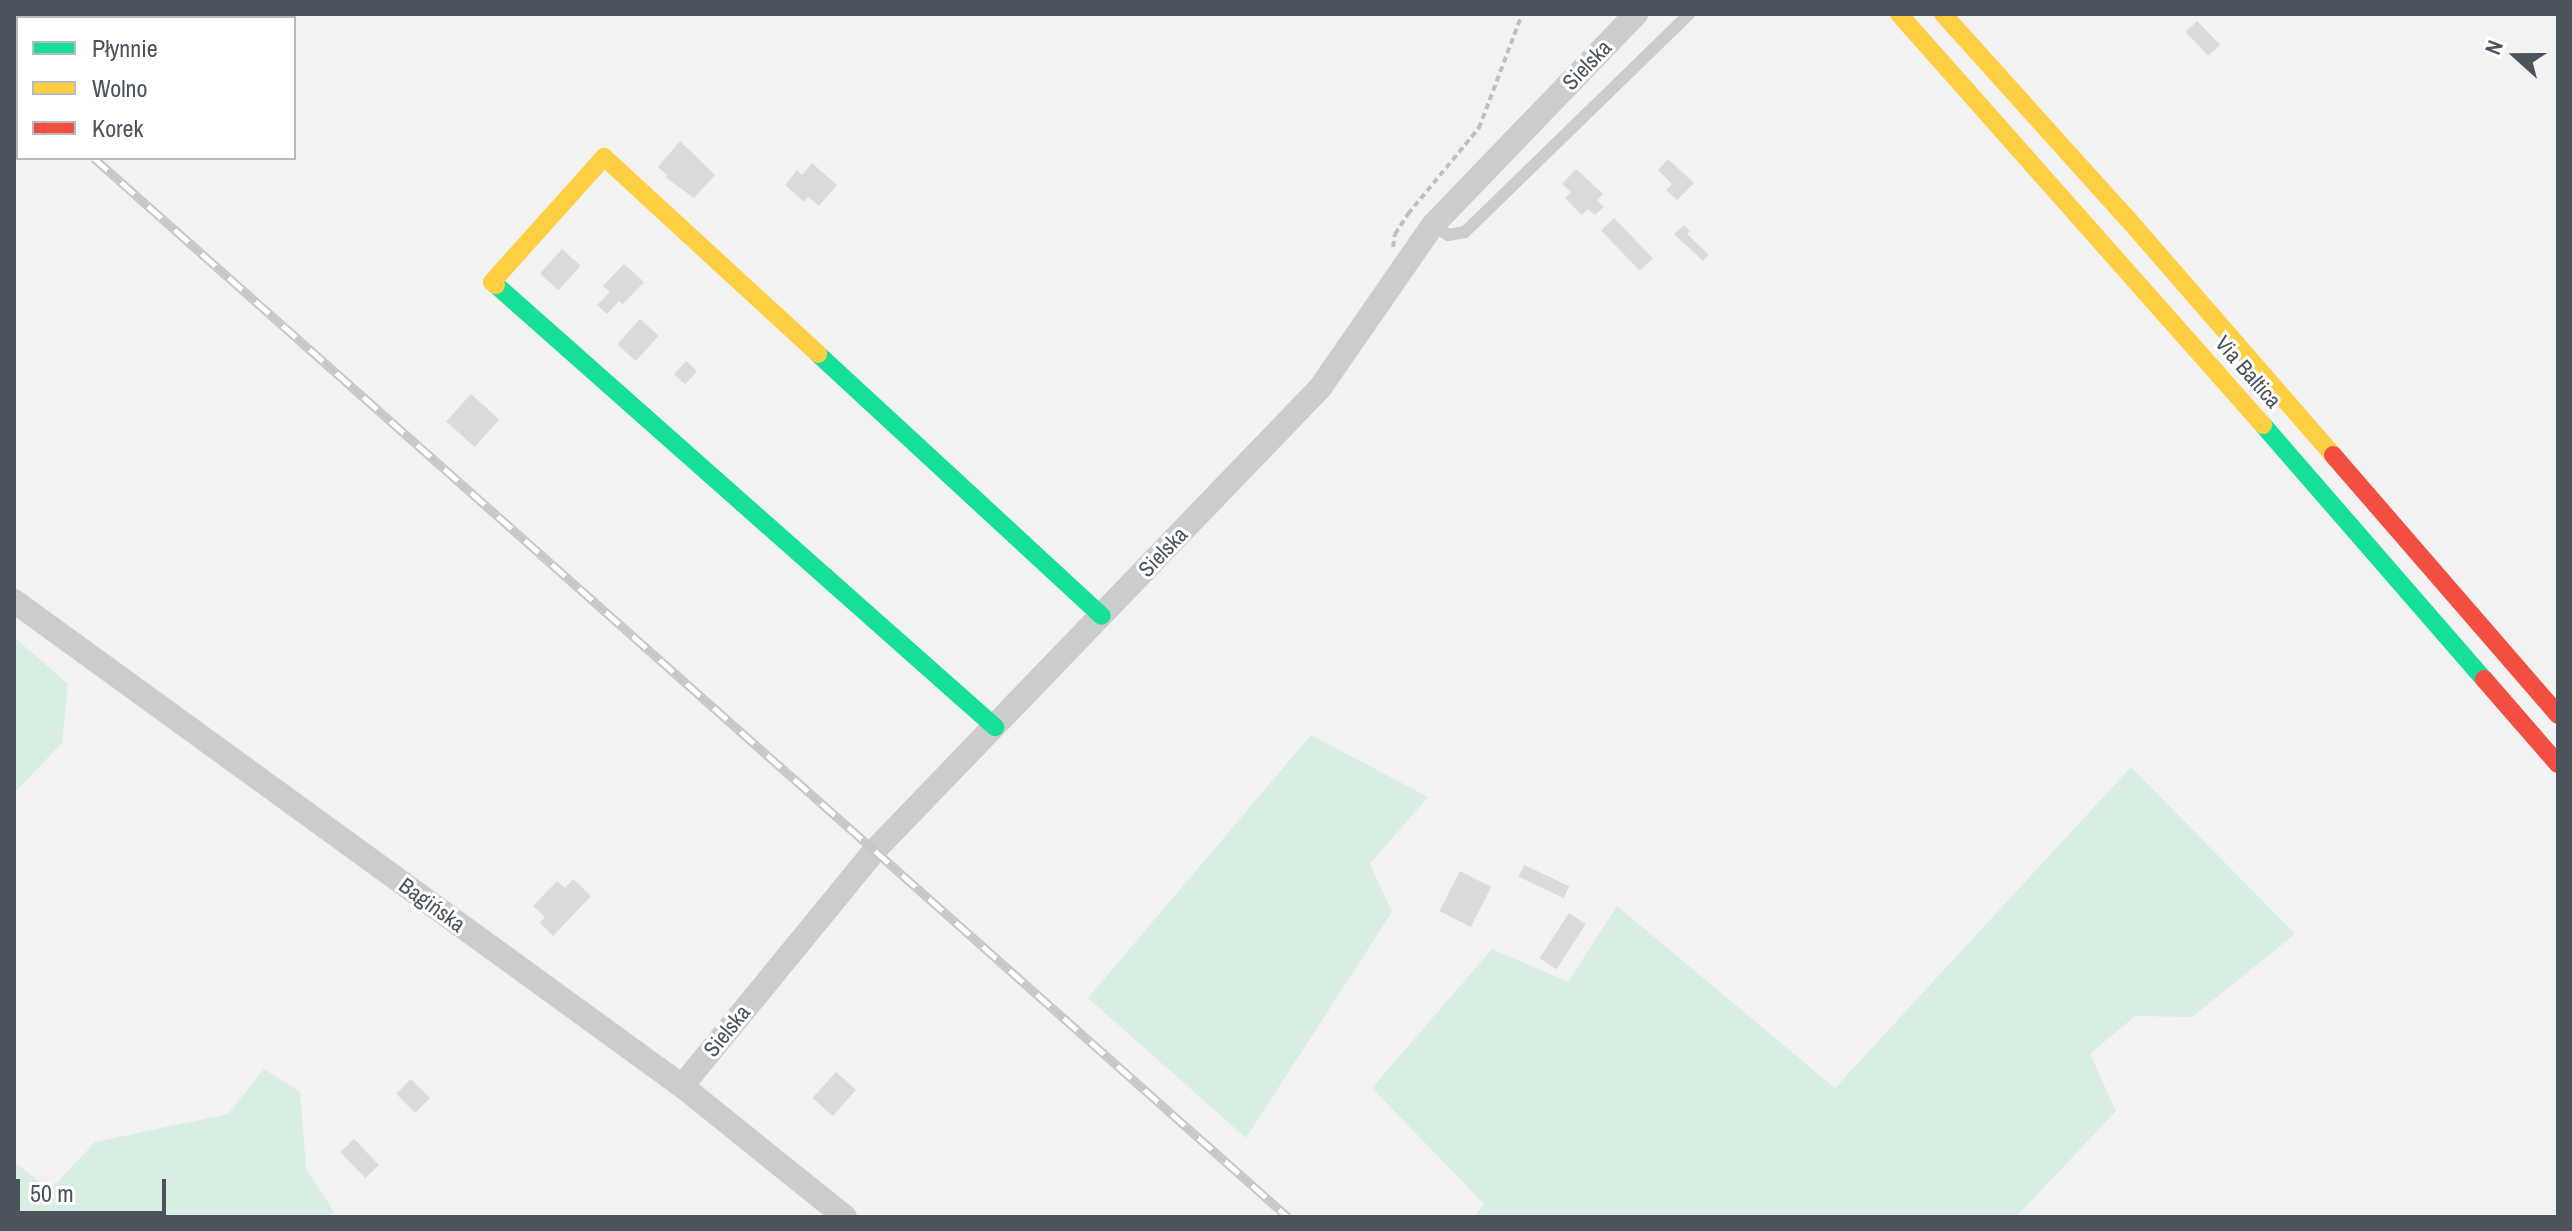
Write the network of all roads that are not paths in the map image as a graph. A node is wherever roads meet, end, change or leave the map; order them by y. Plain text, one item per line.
1 (1636, 14) edge
2 (1689, 14) edge
3 (1899, 14) edge
4 (1943, 14) edge
5 (1433, 225) junction
6 (14, 601) edge
7 (1102, 616) junction
8 (2558, 715) edge
9 (995, 727) junction
10 (2541, 745) junction
11 (2558, 764) edge
12 (2558, 785) edge
13 (682, 1086) junction
14 (845, 1217) edge

1 - 5 street, Sielska
2 - 5 lane
3 - 10 main road, Via Baltica
4 - 8 main road, Via Baltica
5 - 7 street, Sielska
6 - 13 street, Bagińska
7 - 9 street, Sielska
7 - 9 main road
9 - 13 street, Sielska
10 - 11 main road, Via Baltica
10 - 12 main road
13 - 14 street, Bagińska

